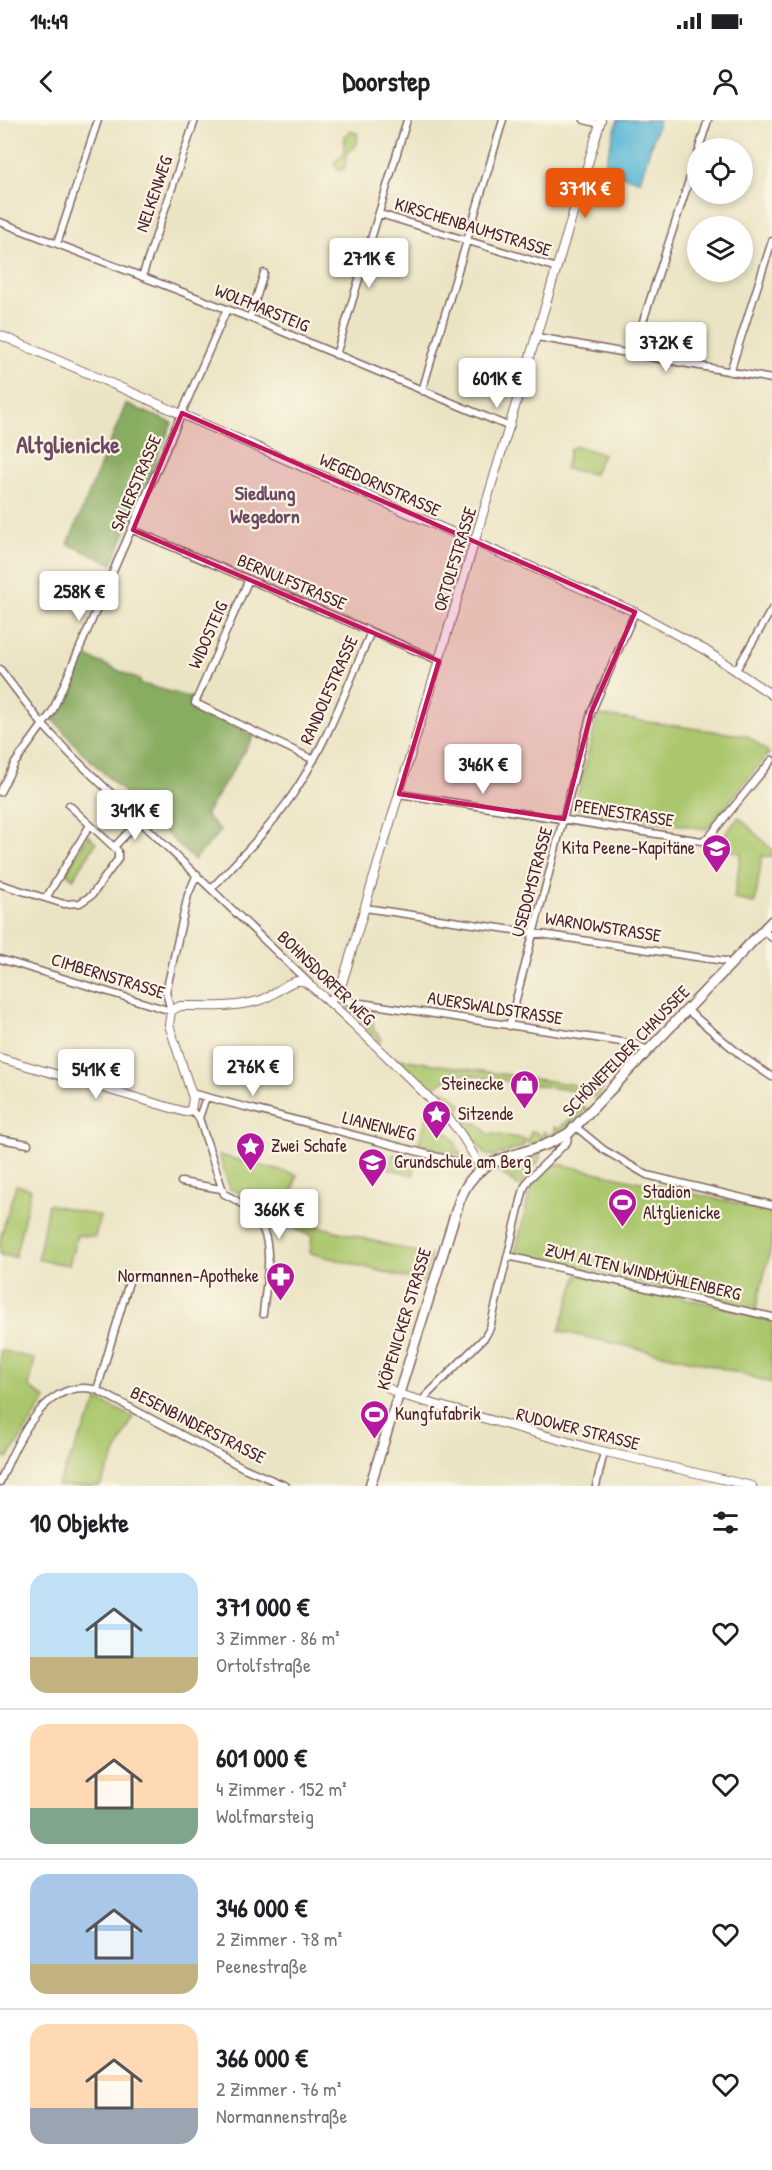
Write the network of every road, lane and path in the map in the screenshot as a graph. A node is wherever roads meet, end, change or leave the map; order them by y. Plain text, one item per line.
1 (98, 120) edge
2 (195, 120) edge
3 (407, 120) edge
4 (503, 120) edge
5 (584, 120) edge
6 (708, 120) edge
7 (600, 122) edge
8 (702, 138) edge
9 (687, 187) edge
10 (380, 214) junction
11 (0, 222) edge
12 (468, 241) junction
13 (772, 242) edge
14 (57, 244) junction
15 (557, 268) junction
16 (264, 273) dead end
17 (142, 277) junction
18 (226, 309) junction
19 (250, 318) junction
20 (0, 335) edge
21 (537, 337) junction
22 (336, 355) junction
23 (632, 355) junction
24 (730, 372) junction
25 (772, 379) edge
26 (422, 391) junction
27 (182, 413) junction
28 (510, 427) junction
29 (133, 530) junction
30 (475, 543) junction
31 (249, 579) junction
32 (772, 609) edge
33 (635, 612) junction
34 (371, 632) junction
35 (440, 660) junction
36 (0, 669) edge
37 (736, 669) junction
38 (772, 695) edge
39 (195, 703) joint
40 (42, 724) junction
41 (314, 760) junction
42 (772, 760) edge
43 (0, 792) edge
44 (399, 794) junction
45 (69, 805) dead end
46 (564, 819) junction
47 (140, 820) junction
48 (90, 825) junction
49 (114, 847) junction
50 (197, 874) junction
51 (0, 884) edge
52 (212, 888) junction
53 (46, 898) junction
54 (365, 908) junction
55 (772, 921) edge
56 (764, 930) junction
57 (534, 932) junction
58 (772, 938) edge
59 (0, 958) edge
60 (729, 965) junction
61 (310, 984) junction
62 (336, 996) junction
63 (329, 1002) junction
64 (687, 1010) junction
65 (171, 1011) junction
66 (509, 1026) junction
67 (649, 1051) junction
68 (0, 1058) edge
69 (772, 1077) edge
70 (191, 1093) junction
71 (207, 1098) junction
72 (191, 1110) junction
73 (199, 1118) junction
74 (573, 1130) junction
75 (0, 1139) edge
76 (28, 1144) dead end
77 (543, 1146) junction
78 (549, 1160) junction
79 (454, 1161) dead end
80 (480, 1168) junction
81 (181, 1182) dead end
82 (221, 1189) junction
83 (772, 1205) edge
84 (508, 1256) junction
85 (129, 1282) dead end
86 (263, 1314) dead end
87 (772, 1317) edge
88 (97, 1390) junction
89 (394, 1392) junction
90 (423, 1402) junction
91 (604, 1452) junction
92 (0, 1482) edge
93 (286, 1486) edge
94 (370, 1486) edge
95 (596, 1486) edge
96 (753, 1486) edge

1 - 14 street
2 - 17 street, NELKENWEG
3 - 10 street
4 - 12 street
5 - 7 street
6 - 8 street
7 - 15 street, ORTOLFSTRASSE
9 - 23 street
10 - 12 street, KIRSCHENBAUMSTRASSE
10 - 22 street
11 - 14 street, WOLFMARSTEIG
12 - 15 street, KIRSCHENBAUMSTRASSE
12 - 26 street
13 - 24 street
14 - 17 street, WOLFMARSTEIG
15 - 21 street, ORTOLFSTRASSE
16 - 19 street
17 - 18 street, WOLFMARSTEIG
18 - 19 street, WOLFMARSTEIG
18 - 27 street, SALIERSTRASSE
19 - 22 street, WOLFMARSTEIG
20 - 27 street, WEGEDORNSTRASSE
21 - 23 street
21 - 28 street, ORTOLFSTRASSE
22 - 26 street, WOLFMARSTEIG
23 - 24 street
24 - 25 street
26 - 28 street, WOLFMARSTEIG
27 - 29 street, SALIERSTRASSE
27 - 30 street, WEGEDORNSTRASSE
28 - 30 street, ORTOLFSTRASSE
29 - 31 street, BERNULFSTRASSE
29 - 40 street, SALIERSTRASSE
30 - 33 street, WEGEDORNSTRASSE
30 - 35 street, ORTOLFSTRASSE
31 - 34 street, BERNULFSTRASSE
31 - 39 street, WIDOSTEIG
32 - 37 street
33 - 37 street, WEGEDORNSTRASSE
33 - 46 street, USEDOMSTRASSE
34 - 35 street, BERNULFSTRASSE
34 - 41 street, RANDOLFSTRASSE
35 - 44 street, ORTOLFSTRASSE
36 - 40 street, BOHNSDORFER WEG
37 - 38 street, WEGEDORNSTRASSE
39 - 41 street, RANDOLFSTRASSE
40 - 43 street, SALIERSTRASSE
40 - 47 street, BOHNSDORFER WEG
41 - 52 street, RANDOLFSTRASSE
42 - 46 street, PEENESTRASSE
44 - 46 street, PEENESTRASSE
44 - 54 street, ORTOLFSTRASSE
45 - 48 street
46 - 57 street, USEDOMSTRASSE
47 - 49 street
47 - 50 street, BOHNSDORFER WEG
48 - 49 street
48 - 53 street
49 - 53 street
50 - 52 street, BOHNSDORFER WEG
50 - 65 street
51 - 53 street
52 - 61 street, BOHNSDORFER WEG
54 - 57 street, WARNOWSTRASSE
54 - 62 street, ORTOLFSTRASSE
55 - 56 main road, SCHÖNEFELDER CHAUSSEE
56 - 58 street
56 - 60 main road, SCHÖNEFELDER CHAUSSEE
57 - 60 street, WARNOWSTRASSE
57 - 66 street, USEDOMSTRASSE
59 - 65 street, CIMBERNSTRASSE
60 - 64 main road, SCHÖNEFELDER CHAUSSEE
61 - 63 street, BOHNSDORFER WEG
61 - 65 street, CIMBERNSTRASSE
62 - 63 street
62 - 66 street, AUERSWALDSTRASSE
63 - 80 street, BOHNSDORFER WEG
64 - 67 main road, SCHÖNEFELDER CHAUSSEE
64 - 69 street
65 - 70 street
66 - 67 street, AUERSWALDSTRASSE
67 - 74 main road, SCHÖNEFELDER CHAUSSEE
68 - 72 street
70 - 71 street, LIANENWEG
70 - 72 street
71 - 73 street
71 - 79 street, LIANENWEG
72 - 73 street
73 - 82 street
74 - 77 main road, SCHÖNEFELDER CHAUSSEE
74 - 78 street
74 - 83 street
75 - 76 street
77 - 78 street
77 - 80 main road, SCHÖNEFELDER CHAUSSEE
78 - 84 street
80 - 89 main road, KÖPENICKER STRASSE
81 - 82 street
82 - 86 street
84 - 87 street, ZUM ALTEN WINDMÜHLENBERG
84 - 90 street
85 - 88 street
88 - 92 street
88 - 93 street, BESENBINDERSTRASSE
89 - 90 street, RUDOWER STRASSE
89 - 94 main road, KÖPENICKER STRASSE
90 - 91 street, RUDOWER STRASSE
91 - 95 street
91 - 96 street, RUDOWER STRASSE

